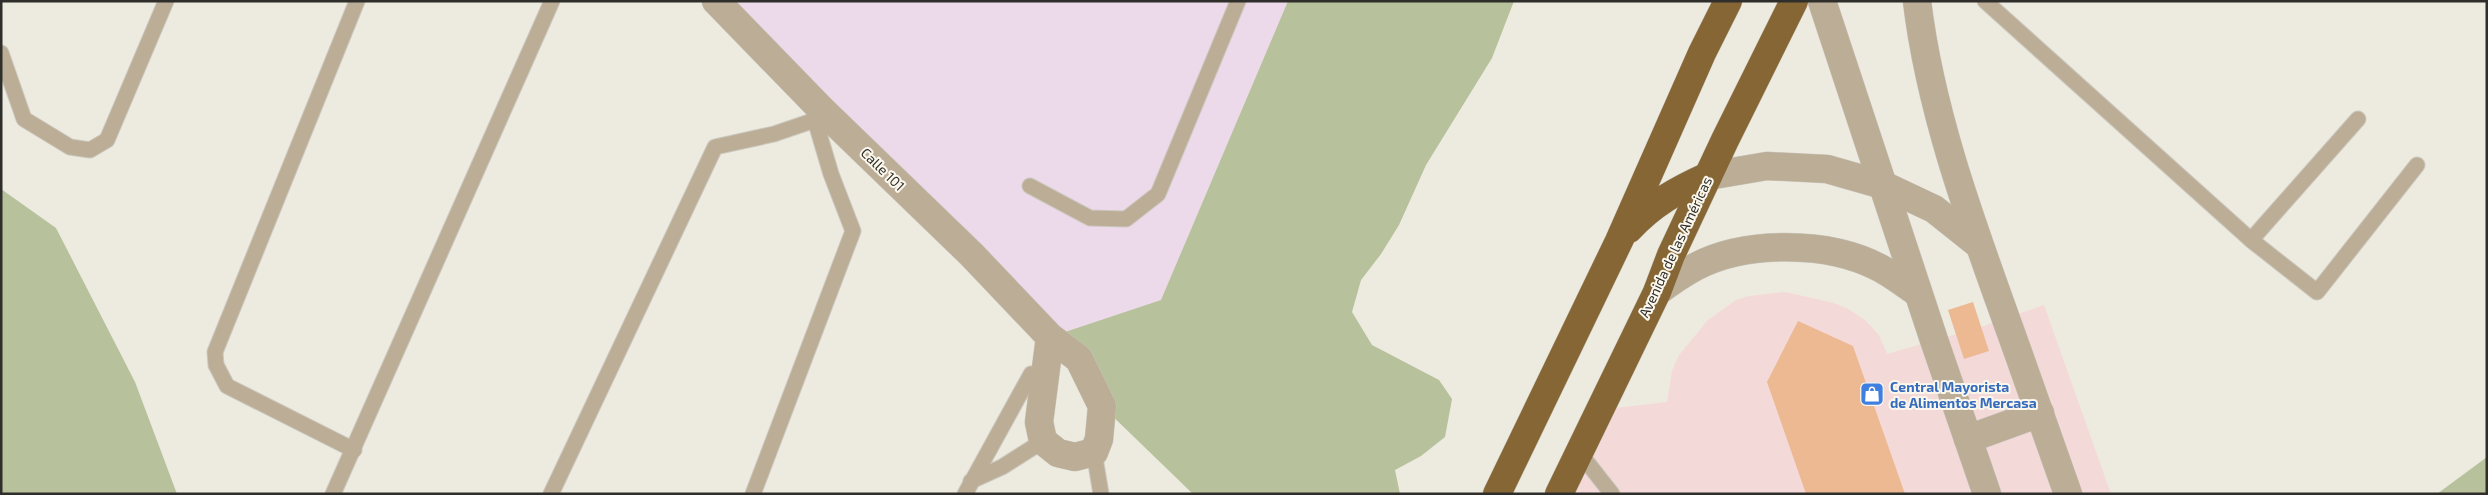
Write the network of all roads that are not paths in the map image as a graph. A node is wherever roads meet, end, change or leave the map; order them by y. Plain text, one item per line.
1 (166, 1) edge
2 (357, 1) edge
3 (552, 1) edge
4 (716, 1) edge
5 (1238, 1) edge
6 (1728, 1) edge
7 (1794, 1) edge
8 (1822, 1) edge
9 (1917, 1) edge
10 (1985, 1) edge
11 (1, 53) edge
12 (818, 115) junction
13 (2358, 119) dead end
14 (2417, 165) dead end
15 (1708, 176) junction
16 (1883, 185) junction
17 (1030, 186) dead end
18 (2251, 240) junction
19 (1619, 241) junction
20 (1978, 244) junction
21 (1656, 292) junction
22 (1918, 293) junction
23 (1050, 337) junction
24 (1031, 374) dead end
25 (2040, 413) junction
26 (1968, 438) junction
27 (1043, 441) junction
28 (354, 450) junction
29 (1094, 452) junction
30 (1579, 452) junction
31 (968, 487) edge
32 (333, 494) edge
33 (551, 494) edge
34 (753, 494) edge
35 (1102, 494) edge
36 (1496, 494) edge
37 (1559, 494) edge
38 (1612, 494) edge
39 (1987, 494) edge
40 (2068, 494) edge

1 - 11 lane
2 - 28 lane
3 - 28 lane
4 - 12 street, Calle 101
5 - 17 lane
6 - 19 highway
7 - 15 highway, Avenida de las Américas
8 - 16 street
9 - 20 street
10 - 18 lane
12 - 23 street, Calle 101
12 - 33 lane
12 - 34 lane
13 - 18 lane
14 - 18 lane
15 - 16 street
15 - 19 highway
15 - 21 highway, Avenida de las Américas
16 - 20 street
16 - 22 street
19 - 36 highway
20 - 25 street
21 - 22 street
21 - 30 highway, Avenida de las Américas
22 - 26 street
23 - 27 street
23 - 29 street, Calle 101
24 - 31 lane
25 - 26 street
25 - 40 street
26 - 39 street
27 - 29 street
27 - 31 lane
28 - 32 lane
29 - 35 lane
30 - 37 highway, Avenida de las Américas
30 - 38 lane

